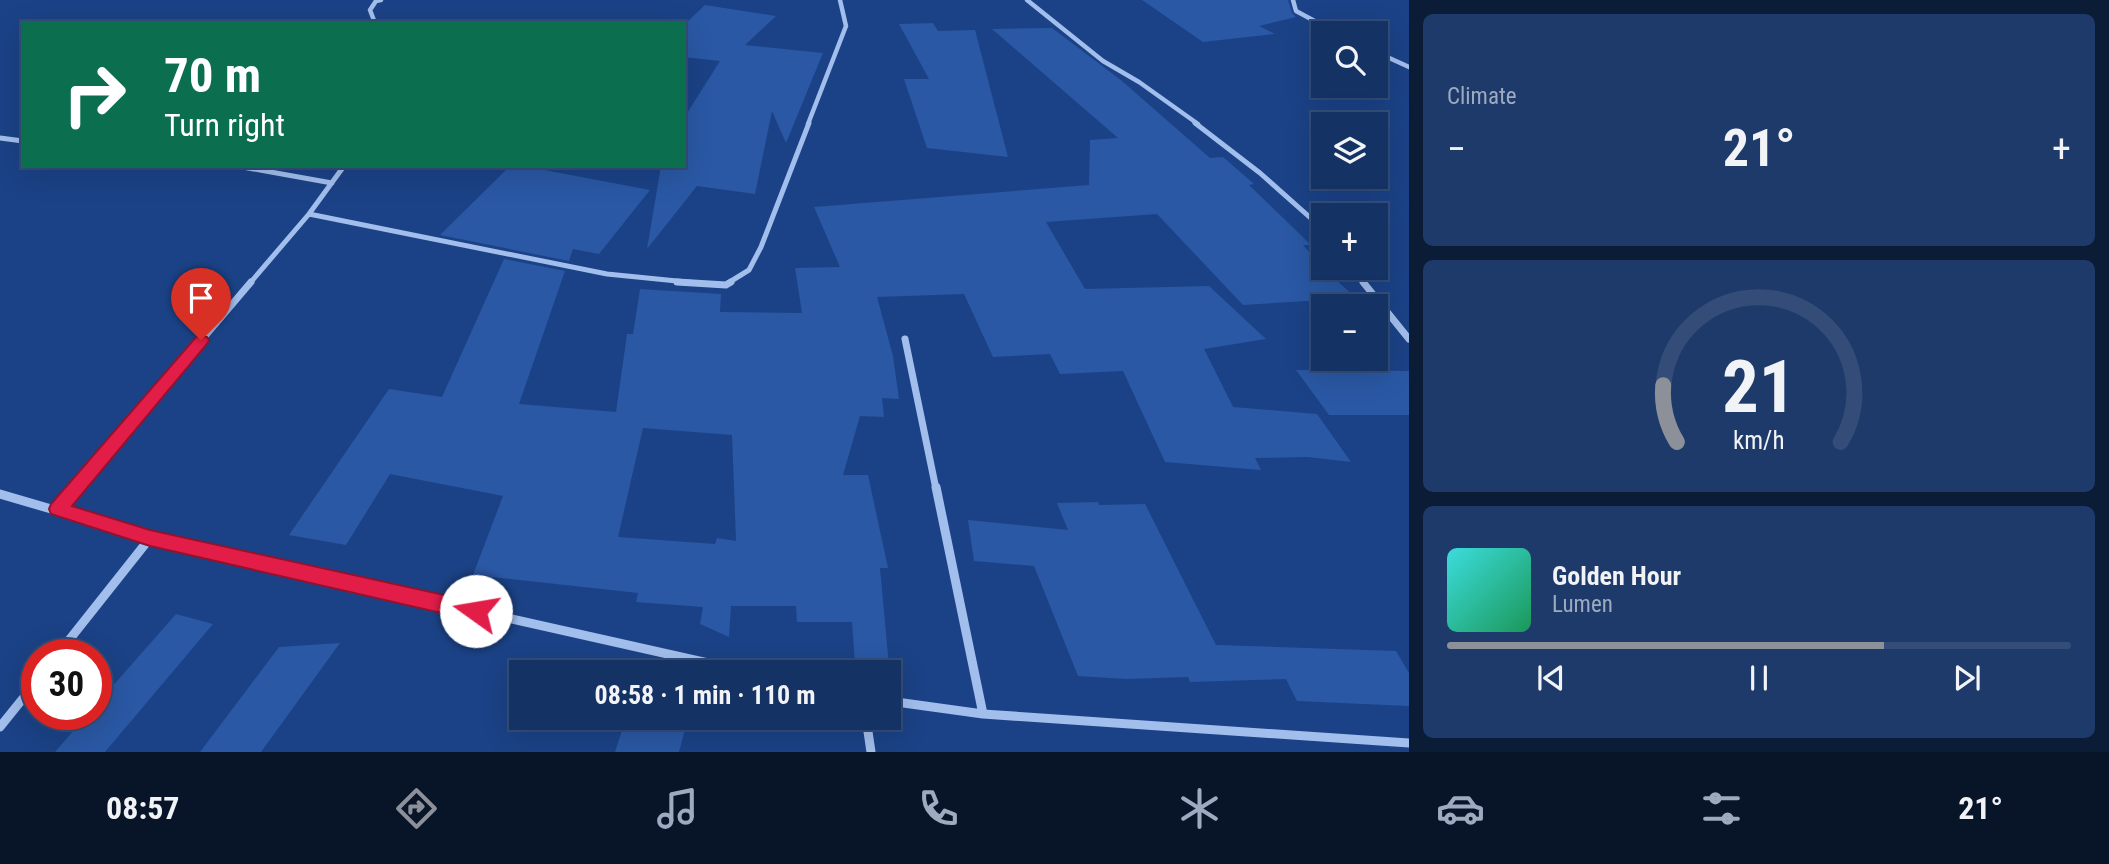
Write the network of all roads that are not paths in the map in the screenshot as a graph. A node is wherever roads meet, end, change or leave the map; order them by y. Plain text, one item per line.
1 (381, 0) edge
2 (840, 0) edge
3 (1027, 0) edge
4 (1293, 0) edge
5 (374, 21) edge
6 (1315, 21) edge
7 (1388, 57) edge
8 (1409, 67) edge
9 (0, 138) edge
10 (21, 141) edge
11 (248, 168) edge
12 (343, 168) edge
13 (332, 183) junction
14 (309, 214) junction
15 (1311, 218) edge
16 (1362, 280) edge
17 (905, 339) dead end
18 (1409, 339) edge
19 (0, 494) edge
20 (58, 509) junction
21 (150, 538) junction
22 (70, 639) edge
23 (694, 660) edge
24 (21, 701) edge
25 (901, 703) edge
26 (983, 713) junction
27 (0, 727) edge
28 (868, 730) edge
29 (1409, 743) edge
30 (871, 752) edge

1 - 5 street
2 - 14 street
3 - 15 street
4 - 6 street
7 - 8 street
9 - 10 street
11 - 13 street
12 - 13 street
13 - 14 street
14 - 20 street
16 - 18 street
17 - 26 street
19 - 20 street
20 - 21 street
21 - 22 street
21 - 23 street
24 - 27 street
25 - 26 street
26 - 29 street
28 - 30 street

